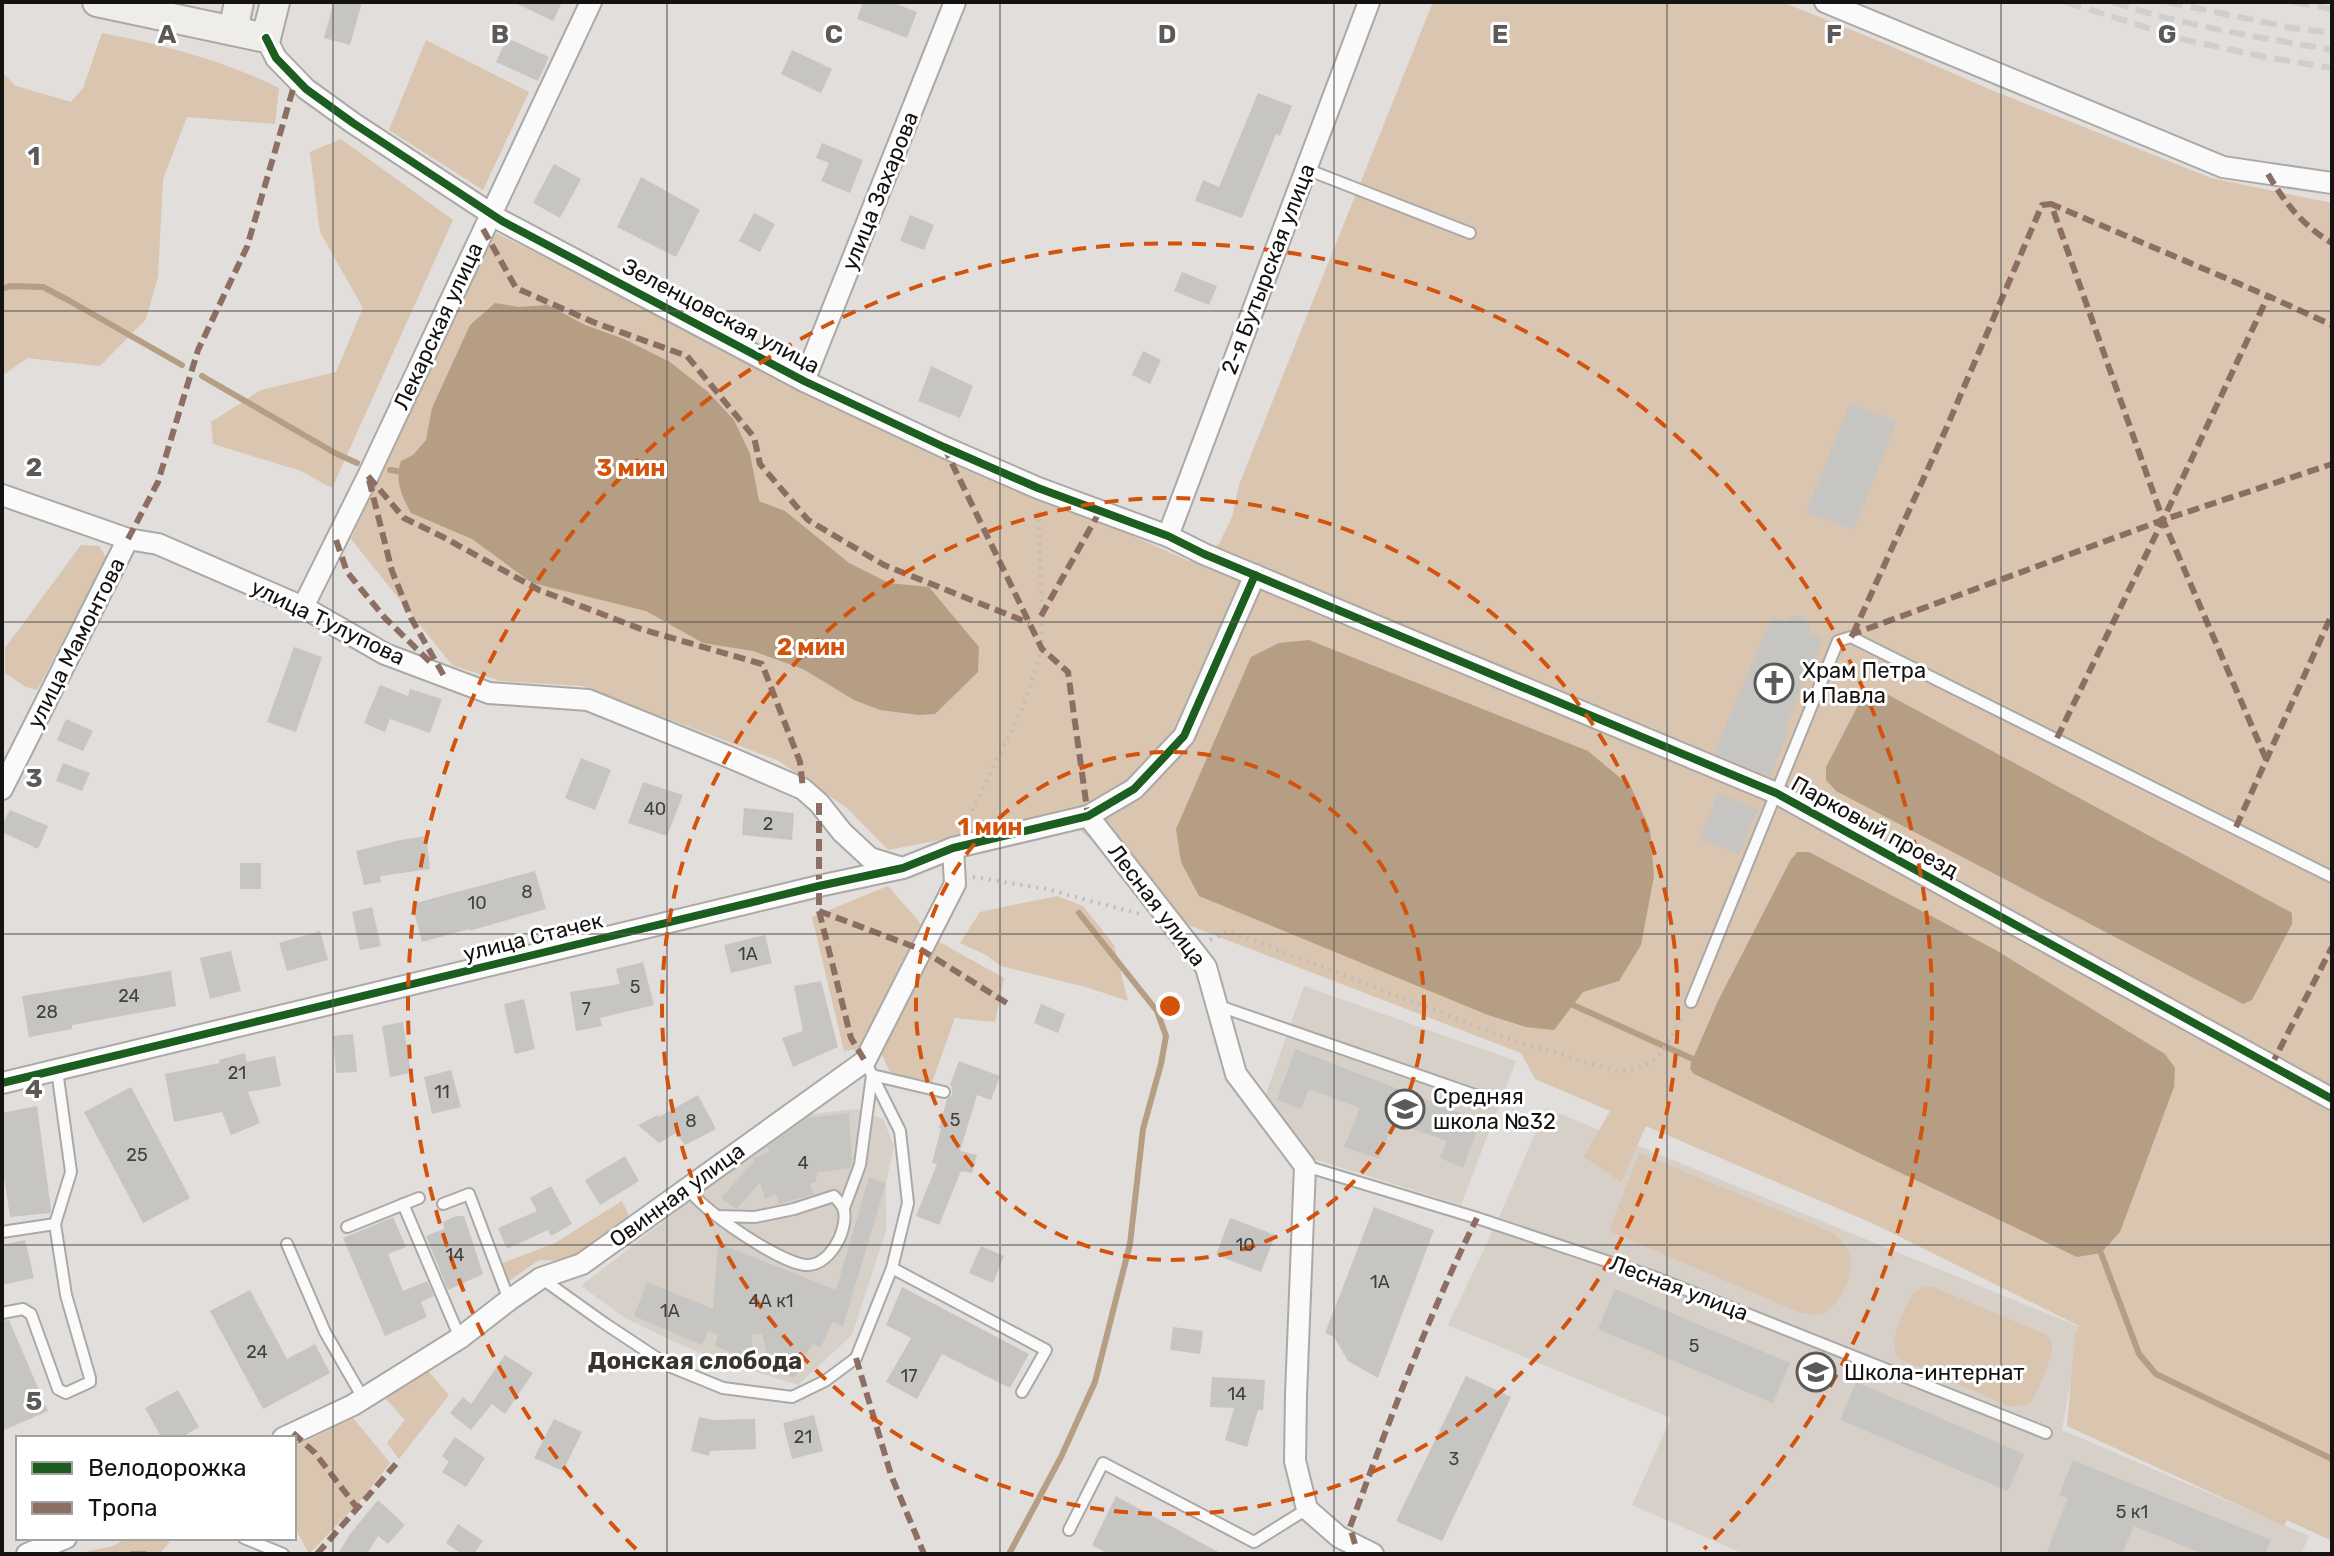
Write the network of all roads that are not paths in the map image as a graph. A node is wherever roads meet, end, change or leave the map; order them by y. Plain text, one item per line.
1 (239, 2) edge
2 (275, 2) edge
3 (591, 2) edge
4 (955, 2) edge
5 (1369, 2) edge
6 (1825, 2) edge
7 (104, 3) edge
8 (233, 31) junction
9 (266, 38) junction
10 (1306, 169) junction
11 (2332, 183) edge
12 (491, 213) junction
13 (1470, 233) dead end
14 (804, 381) junction
15 (2, 495) edge
16 (1168, 536) junction
17 (128, 539) junction
18 (1204, 554) joint
19 (1255, 575) junction
20 (303, 607) junction
21 (2, 789) edge
22 (1776, 793) junction
23 (1079, 819) junction
24 (953, 848) junction
25 (903, 868) junction
26 (2332, 877) edge
27 (1691, 1002) road end
28 (1217, 1005) junction
29 (869, 1068) junction
30 (57, 1070) junction
31 (2, 1083) edge
32 (944, 1092) dead end
33 (1481, 1097) dead end
34 (2332, 1099) edge
35 (1305, 1166) junction
36 (688, 1188) junction
37 (419, 1198) dead end
38 (403, 1204) junction
39 (443, 1204) dead end
40 (844, 1208) junction
41 (717, 1216) junction
42 (55, 1224) junction
43 (347, 1227) dead end
44 (2, 1232) edge
45 (287, 1244) dead end
46 (892, 1268) junction
47 (541, 1278) junction
48 (509, 1300) junction
49 (2, 1313) edge
50 (460, 1338) junction
51 (1022, 1392) dead end
52 (363, 1398) junction
53 (2046, 1433) dead end
54 (287, 1436) edge
55 (1307, 1509) junction
56 (1069, 1530) dead end
57 (61, 1540) edge
58 (249, 1540) edge
59 (1336, 1545) edge
60 (27, 1554) edge
61 (283, 1554) edge
62 (1373, 1554) edge

1 - 8 main road
2 - 9 main road
3 - 12 street, Лекарская улица
4 - 14 street, улица Захарова
5 - 10 street, 2-я Бутырская улица
6 - 11 street
7 - 8 main road
8 - 9 main road
9 - 12 street, Зеленцовская улица
10 - 13 lane
10 - 16 street, 2-я Бутырская улица
12 - 14 street, Зеленцовская улица
12 - 20 street, Лекарская улица
14 - 16 street, Зеленцовская улица
15 - 17 street, улица Тулупова
16 - 18 street, Зеленцовская улица
17 - 20 street, улица Тулупова
17 - 21 street, улица Мамонтова
18 - 19 street, Парковый проезд
19 - 22 street, Парковый проезд
19 - 23 street, улица Стачек
20 - 25 street, улица Тулупова
22 - 26 lane
22 - 27 lane
22 - 34 street, Парковый проезд
23 - 24 street, улица Стачек
23 - 28 street, Лесная улица
24 - 25 street, улица Стачек
24 - 29 street, Овинная улица
25 - 30 street, улица Стачек
28 - 33 lane
28 - 35 street, Лесная улица
29 - 32 lane
29 - 36 street, Овинная улица
29 - 40 lane
29 - 46 lane
30 - 31 street, улица Стачек
30 - 42 lane
35 - 53 lane, Лесная улица
35 - 55 street
36 - 41 lane
36 - 47 street, Овинная улица
37 - 38 lane
38 - 43 lane
38 - 50 lane
39 - 48 lane
40 - 41 lane
40 - 41 lane
42 - 44 lane
42 - 49 lane
45 - 52 lane
46 - 47 lane
46 - 51 lane
47 - 48 street, Овинная улица
48 - 50 street, Овинная улица
50 - 52 street, Овинная улица
52 - 54 street, Овинная улица
55 - 56 lane
55 - 59 street
57 - 60 street
58 - 61 lane
59 - 62 street

